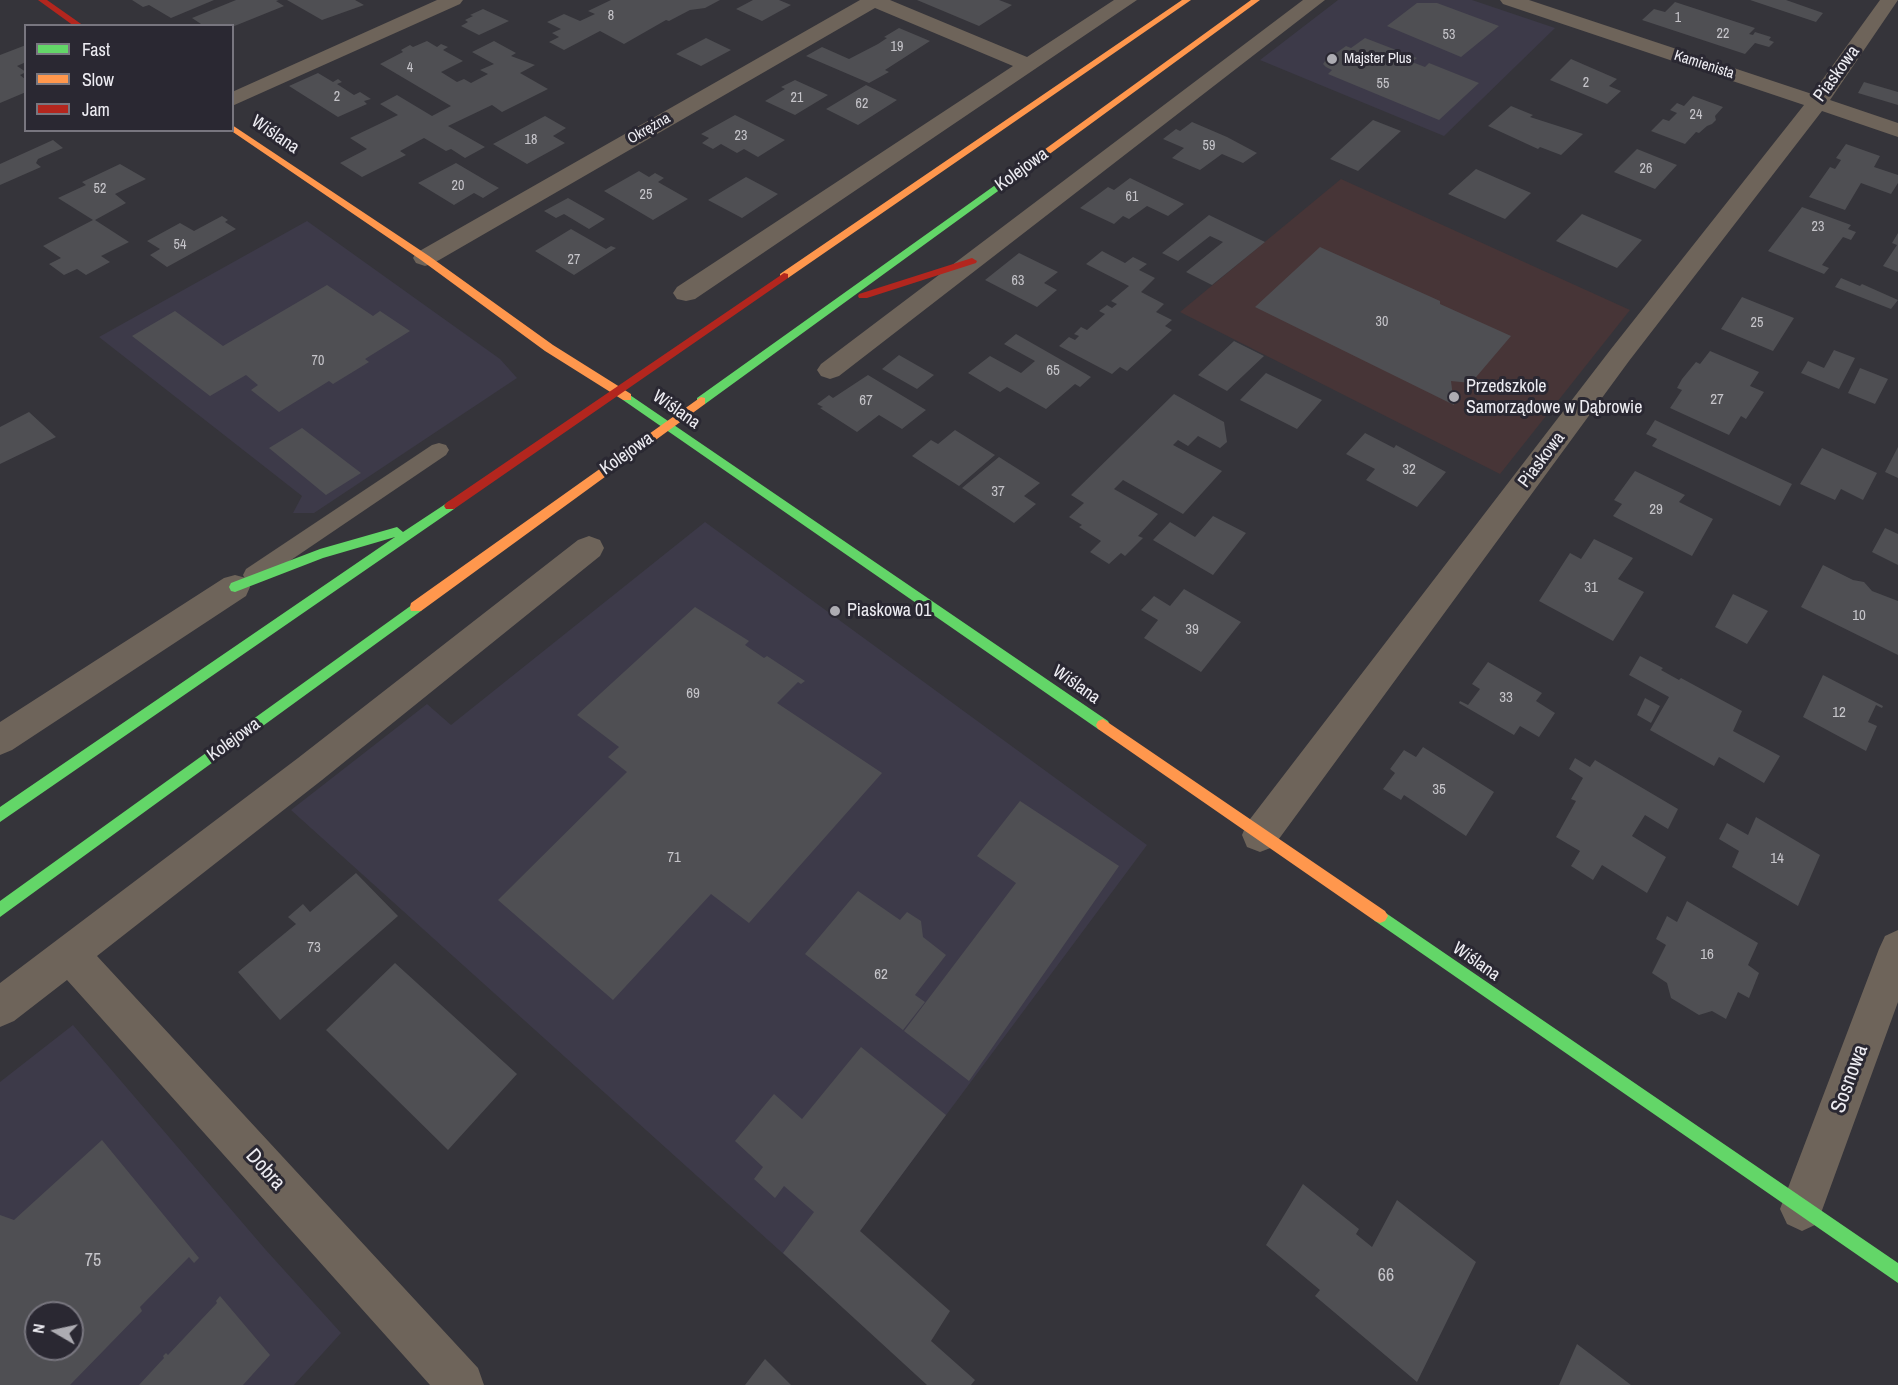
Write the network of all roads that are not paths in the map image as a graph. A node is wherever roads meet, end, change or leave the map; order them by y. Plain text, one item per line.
1 (42, 0) edge
2 (453, 0) edge
3 (873, 0) edge
4 (1127, 0) edge
5 (1187, 0) edge
6 (1256, 0) edge
7 (1315, 0) edge
8 (1510, 0) edge
9 (1890, 0) edge
10 (77, 24) edge
11 (1028, 65) junction
12 (234, 99) edge
13 (1817, 103) junction
14 (234, 129) edge
15 (1898, 130) edge
16 (425, 258) junction
17 (972, 261) junction
18 (686, 293) dead end
19 (835, 304) junction
20 (830, 370) dead end
21 (618, 391) junction
22 (667, 426) junction
23 (439, 450) dead end
24 (427, 523) junction
25 (589, 548) dead end
26 (235, 587) junction
27 (0, 740) edge
28 (0, 815) edge
29 (1260, 835) junction
30 (0, 910) edge
31 (1898, 949) edge
32 (70, 955) junction
33 (0, 1007) edge
34 (1802, 1209) junction
35 (1898, 1274) edge
36 (461, 1385) edge

1 - 10 main road
2 - 12 street
3 - 11 street, Okrężna
3 - 16 street, Okrężna
4 - 11 street
5 - 21 main road
6 - 19 main road, Kolejowa
7 - 17 street
8 - 13 street, Kamienista
9 - 13 street, Piaskowa
11 - 18 street
13 - 15 street, Kamienista
13 - 29 street, Piaskowa
14 - 16 main road, Wiślana
16 - 21 main road, Wiślana
17 - 19 main road
17 - 20 street
19 - 22 main road, Kolejowa
21 - 22 main road, Wiślana
21 - 24 main road
22 - 29 main road, Wiślana
22 - 30 main road, Kolejowa
23 - 26 lane
24 - 26 main road
24 - 28 main road
25 - 32 street
26 - 27 street
29 - 34 main road, Wiślana
31 - 34 street, Sosnowa
32 - 33 street
32 - 36 street, Dobra
34 - 35 main road, Wiślana

